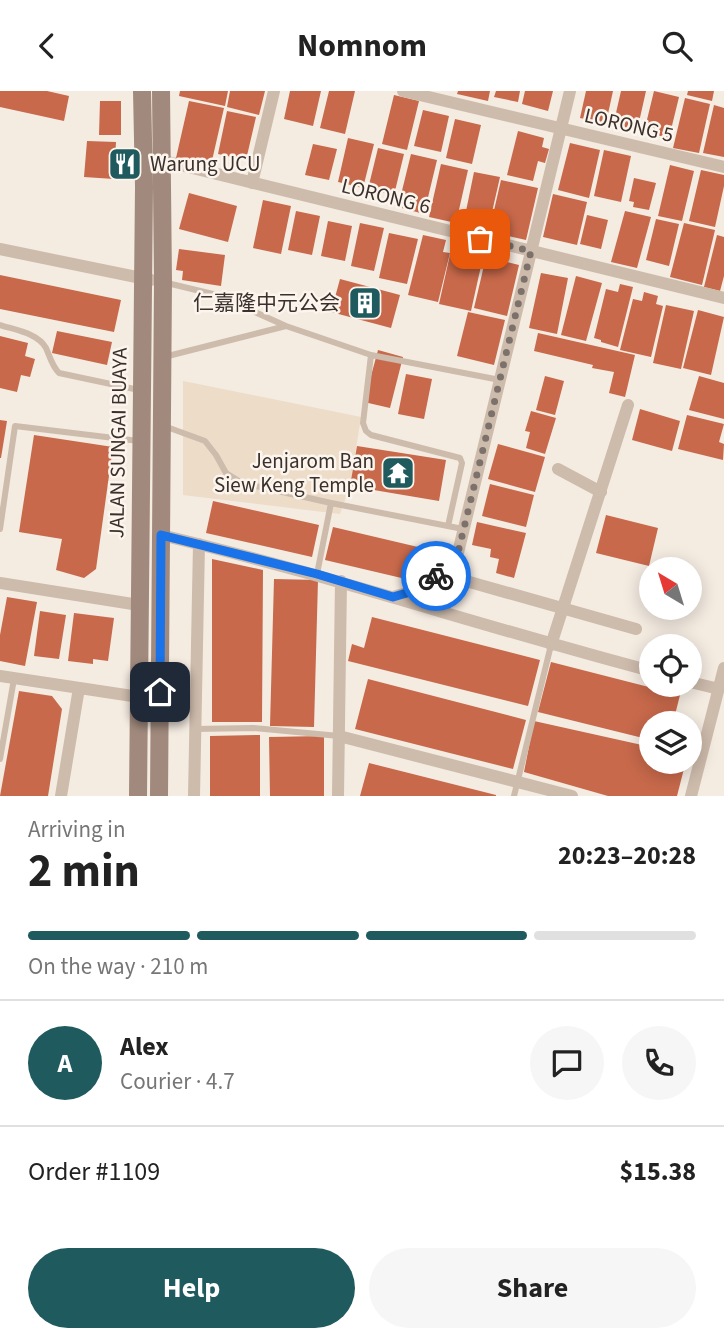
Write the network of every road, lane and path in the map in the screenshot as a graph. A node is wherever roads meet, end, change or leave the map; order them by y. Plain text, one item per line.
1 (142, 91) edge
2 (160, 91) edge
3 (274, 91) edge
4 (402, 91) edge
5 (570, 91) edge
6 (561, 128) junction
7 (160, 160) junction
8 (724, 167) edge
9 (252, 183) junction
10 (0, 249) edge
11 (531, 251) junction
12 (142, 278) junction
13 (163, 282) junction
14 (724, 298) edge
15 (0, 325) edge
16 (286, 326) junction
17 (371, 355) junction
18 (162, 357) junction
19 (500, 380) junction
20 (141, 390) junction
21 (628, 405) dead end
22 (162, 425) junction
23 (141, 442) junction
24 (558, 469) dead end
25 (601, 492) junction
26 (331, 503) junction
27 (447, 526) junction
28 (0, 529) edge
29 (463, 529) junction
30 (161, 535) junction
31 (199, 544) junction
32 (450, 566) junction
33 (317, 574) junction
34 (341, 581) junction
35 (0, 583) edge
36 (393, 597) junction
37 (139, 605) junction
38 (563, 609) junction
39 (636, 629) dead end
40 (551, 645) junction
41 (639, 668) edge
42 (724, 668) edge
43 (0, 676) edge
44 (14, 678) junction
45 (702, 685) edge
46 (79, 688) junction
47 (719, 689) junction
48 (139, 697) junction
49 (195, 729) junction
50 (339, 736) junction
51 (0, 759) edge
52 (516, 782) junction
53 (61, 796) edge
54 (138, 796) edge
55 (159, 796) edge
56 (194, 796) edge
57 (338, 796) edge
58 (514, 796) edge
59 (572, 796) edge
60 (691, 796) edge

1 - 12 street, JALAN SUNGAI BUAYA
2 - 7 street, JALAN SUNGAI BUAYA
3 - 9 street
4 - 6 street, LORONG 5
5 - 6 street
6 - 8 street, LORONG 5
6 - 11 street
7 - 9 street, LORONG 6
7 - 13 street, JALAN SUNGAI BUAYA
9 - 11 street, LORONG 6
10 - 12 street
11 - 14 street, LORONG 6
11 - 19 street
12 - 13 street
12 - 20 street, JALAN SUNGAI BUAYA
13 - 16 lane
13 - 18 street, JALAN SUNGAI BUAYA
15 - 20 lane
16 - 17 lane
16 - 18 lane
17 - 19 lane
17 - 27 lane
18 - 22 street, JALAN SUNGAI BUAYA
19 - 29 street
20 - 23 street, JALAN SUNGAI BUAYA
21 - 25 street
22 - 26 lane
22 - 30 street, JALAN SUNGAI BUAYA
23 - 28 lane
23 - 37 street, JALAN SUNGAI BUAYA
24 - 25 street
25 - 38 street
26 - 27 lane
26 - 33 lane
27 - 29 lane
29 - 32 street
30 - 31 street
30 - 55 street, JALAN SUNGAI BUAYA
31 - 33 street
31 - 49 street
32 - 36 street
32 - 38 street
33 - 34 street
34 - 36 street
34 - 50 street
35 - 37 street
36 - 40 street
37 - 48 street, JALAN SUNGAI BUAYA
38 - 39 street
38 - 40 street
40 - 41 street
40 - 52 lane
42 - 47 street
43 - 44 street
44 - 46 street
44 - 51 lane
45 - 47 street
46 - 48 street
46 - 53 street
47 - 60 street
48 - 54 street, JALAN SUNGAI BUAYA
49 - 50 lane
49 - 56 street
50 - 52 street
50 - 57 street
52 - 58 lane
52 - 59 street

